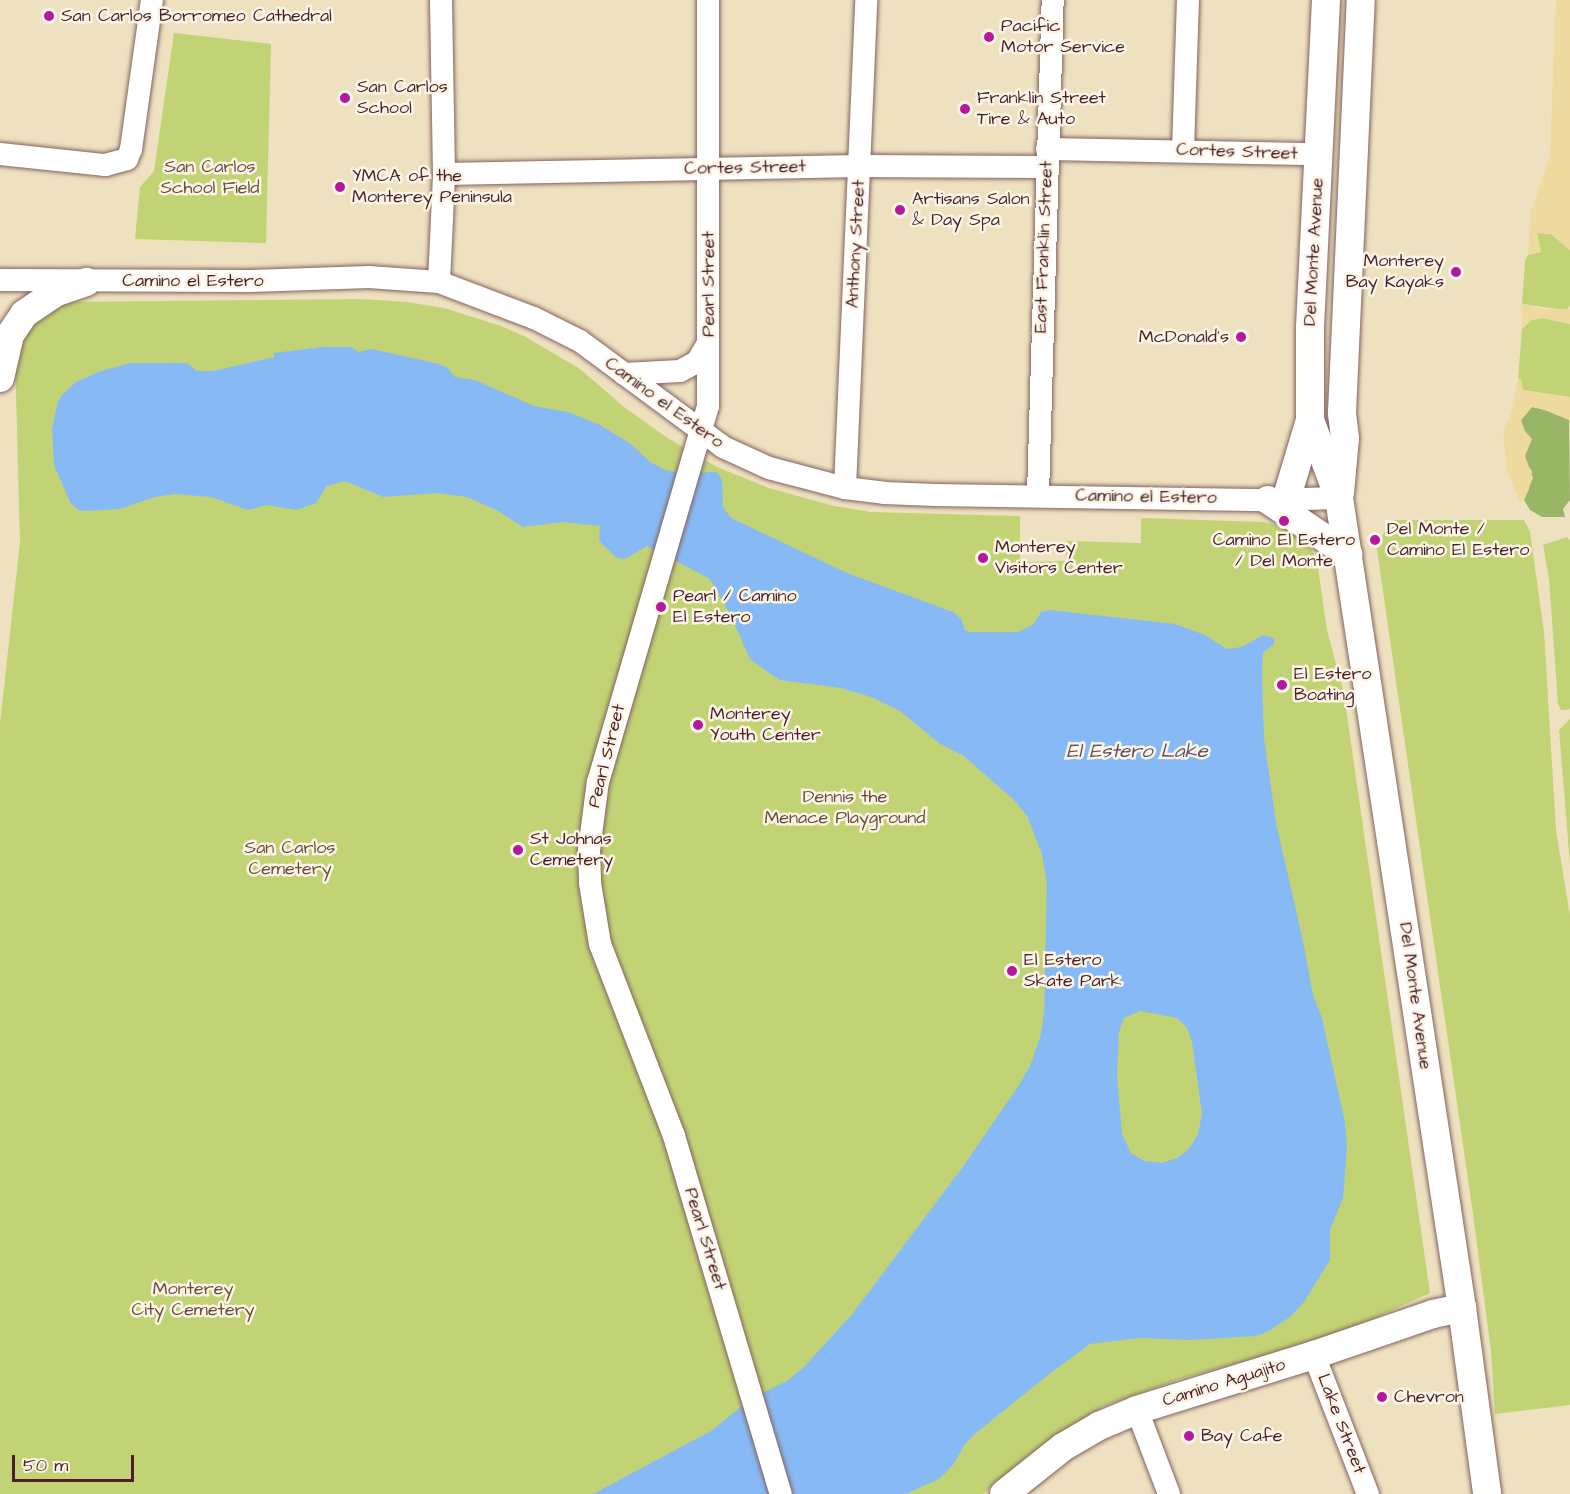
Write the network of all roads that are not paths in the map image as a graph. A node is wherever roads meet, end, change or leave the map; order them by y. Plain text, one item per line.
1 (152, 0) edge
2 (441, 0) edge
3 (708, 0) edge
4 (866, 0) edge
5 (1053, 0) edge
6 (1188, 0) edge
7 (1326, 0) edge
8 (1361, 0) edge
9 (1183, 150) junction
10 (0, 154) edge
11 (1319, 154) junction
12 (1047, 158) junction
13 (860, 166) junction
14 (709, 168) junction
15 (444, 174) junction
16 (0, 280) edge
17 (86, 282) junction
18 (439, 282) junction
19 (708, 343) junction
20 (624, 374) junction
21 (0, 378) edge
22 (1310, 420) junction
23 (702, 432) junction
24 (845, 488) junction
25 (1038, 495) junction
26 (1339, 498) junction
27 (1277, 500) junction
28 (1348, 555) junction
29 (1462, 1308) junction
30 (1314, 1354) junction
31 (1137, 1410) junction
32 (781, 1494) edge
33 (1004, 1494) edge
34 (1169, 1494) edge
35 (1368, 1494) edge
36 (1487, 1494) edge

1 - 10 street
2 - 15 street
3 - 14 street, Pearl Street
4 - 13 street, Anthony Street
5 - 12 street, East Franklin Street
6 - 9 street
7 - 11 main road, Del Monte Avenue
8 - 26 main road, Del Monte Avenue
9 - 11 street, Cortes Street
9 - 12 street, Cortes Street
11 - 22 main road, Del Monte Avenue
12 - 13 street, Cortes Street
12 - 25 street, East Franklin Street
13 - 14 street, Cortes Street
13 - 24 street, Anthony Street
14 - 15 street, Cortes Street
14 - 19 street, Pearl Street
15 - 18 street
16 - 17 street, Camino el Estero
17 - 18 street, Camino el Estero
17 - 21 main road
18 - 20 street, Camino el Estero
19 - 20 street
19 - 23 street, Pearl Street
20 - 23 street, Camino el Estero
22 - 26 main road, Del Monte Avenue
22 - 27 main road
23 - 24 street, Camino el Estero
23 - 32 street, Pearl Street
24 - 25 street, Camino el Estero
25 - 27 street, Camino el Estero
26 - 27 street, Camino el Estero
26 - 28 main road, Del Monte Avenue
27 - 28 main road
28 - 29 main road, Del Monte Avenue
29 - 30 main road, Camino Aguajito
29 - 36 main road, Del Monte Avenue
30 - 31 main road, Camino Aguajito
30 - 35 street, Lake Street
31 - 33 main road, Camino Aguajito
31 - 34 street

